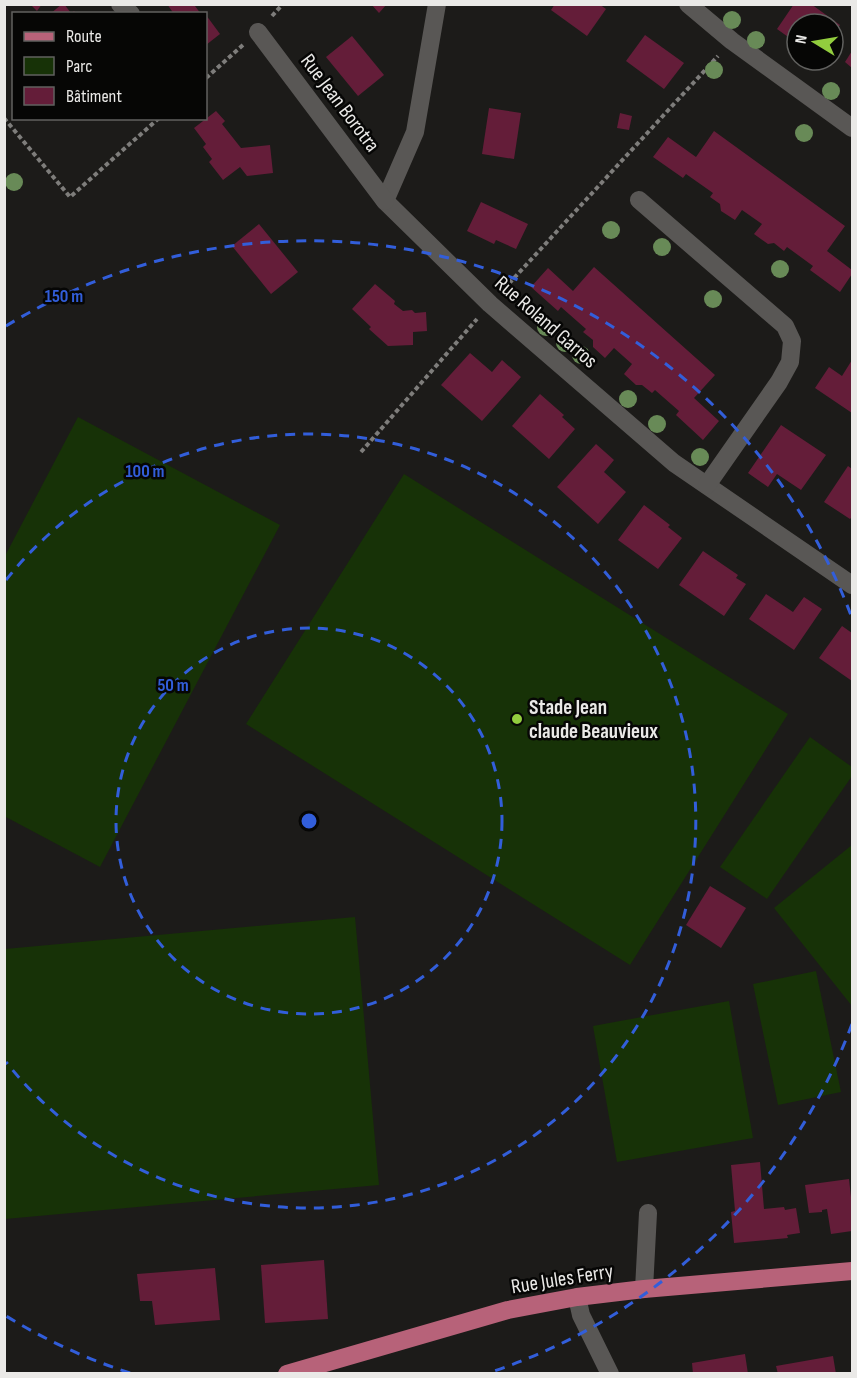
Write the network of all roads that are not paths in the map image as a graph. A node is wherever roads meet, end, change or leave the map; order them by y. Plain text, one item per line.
1 (437, 4) edge
2 (688, 4) edge
3 (258, 32) dead end
4 (852, 128) edge
5 (639, 200) dead end
6 (385, 201) junction
7 (707, 485) junction
8 (852, 585) edge
9 (648, 1213) dead end
10 (852, 1271) edge
11 (644, 1289) junction
12 (577, 1297) junction
13 (287, 1374) edge
14 (610, 1374) edge

1 - 6 street
2 - 4 street
3 - 6 street, Rue Jean Borotra
5 - 7 street
6 - 7 street, Rue Roland Garros
7 - 8 street, Rue Roland Garros
9 - 11 street
10 - 11 main road, Rue Jules Ferry
11 - 12 main road, Rue Jules Ferry
12 - 13 main road, Rue Jules Ferry
12 - 14 street

